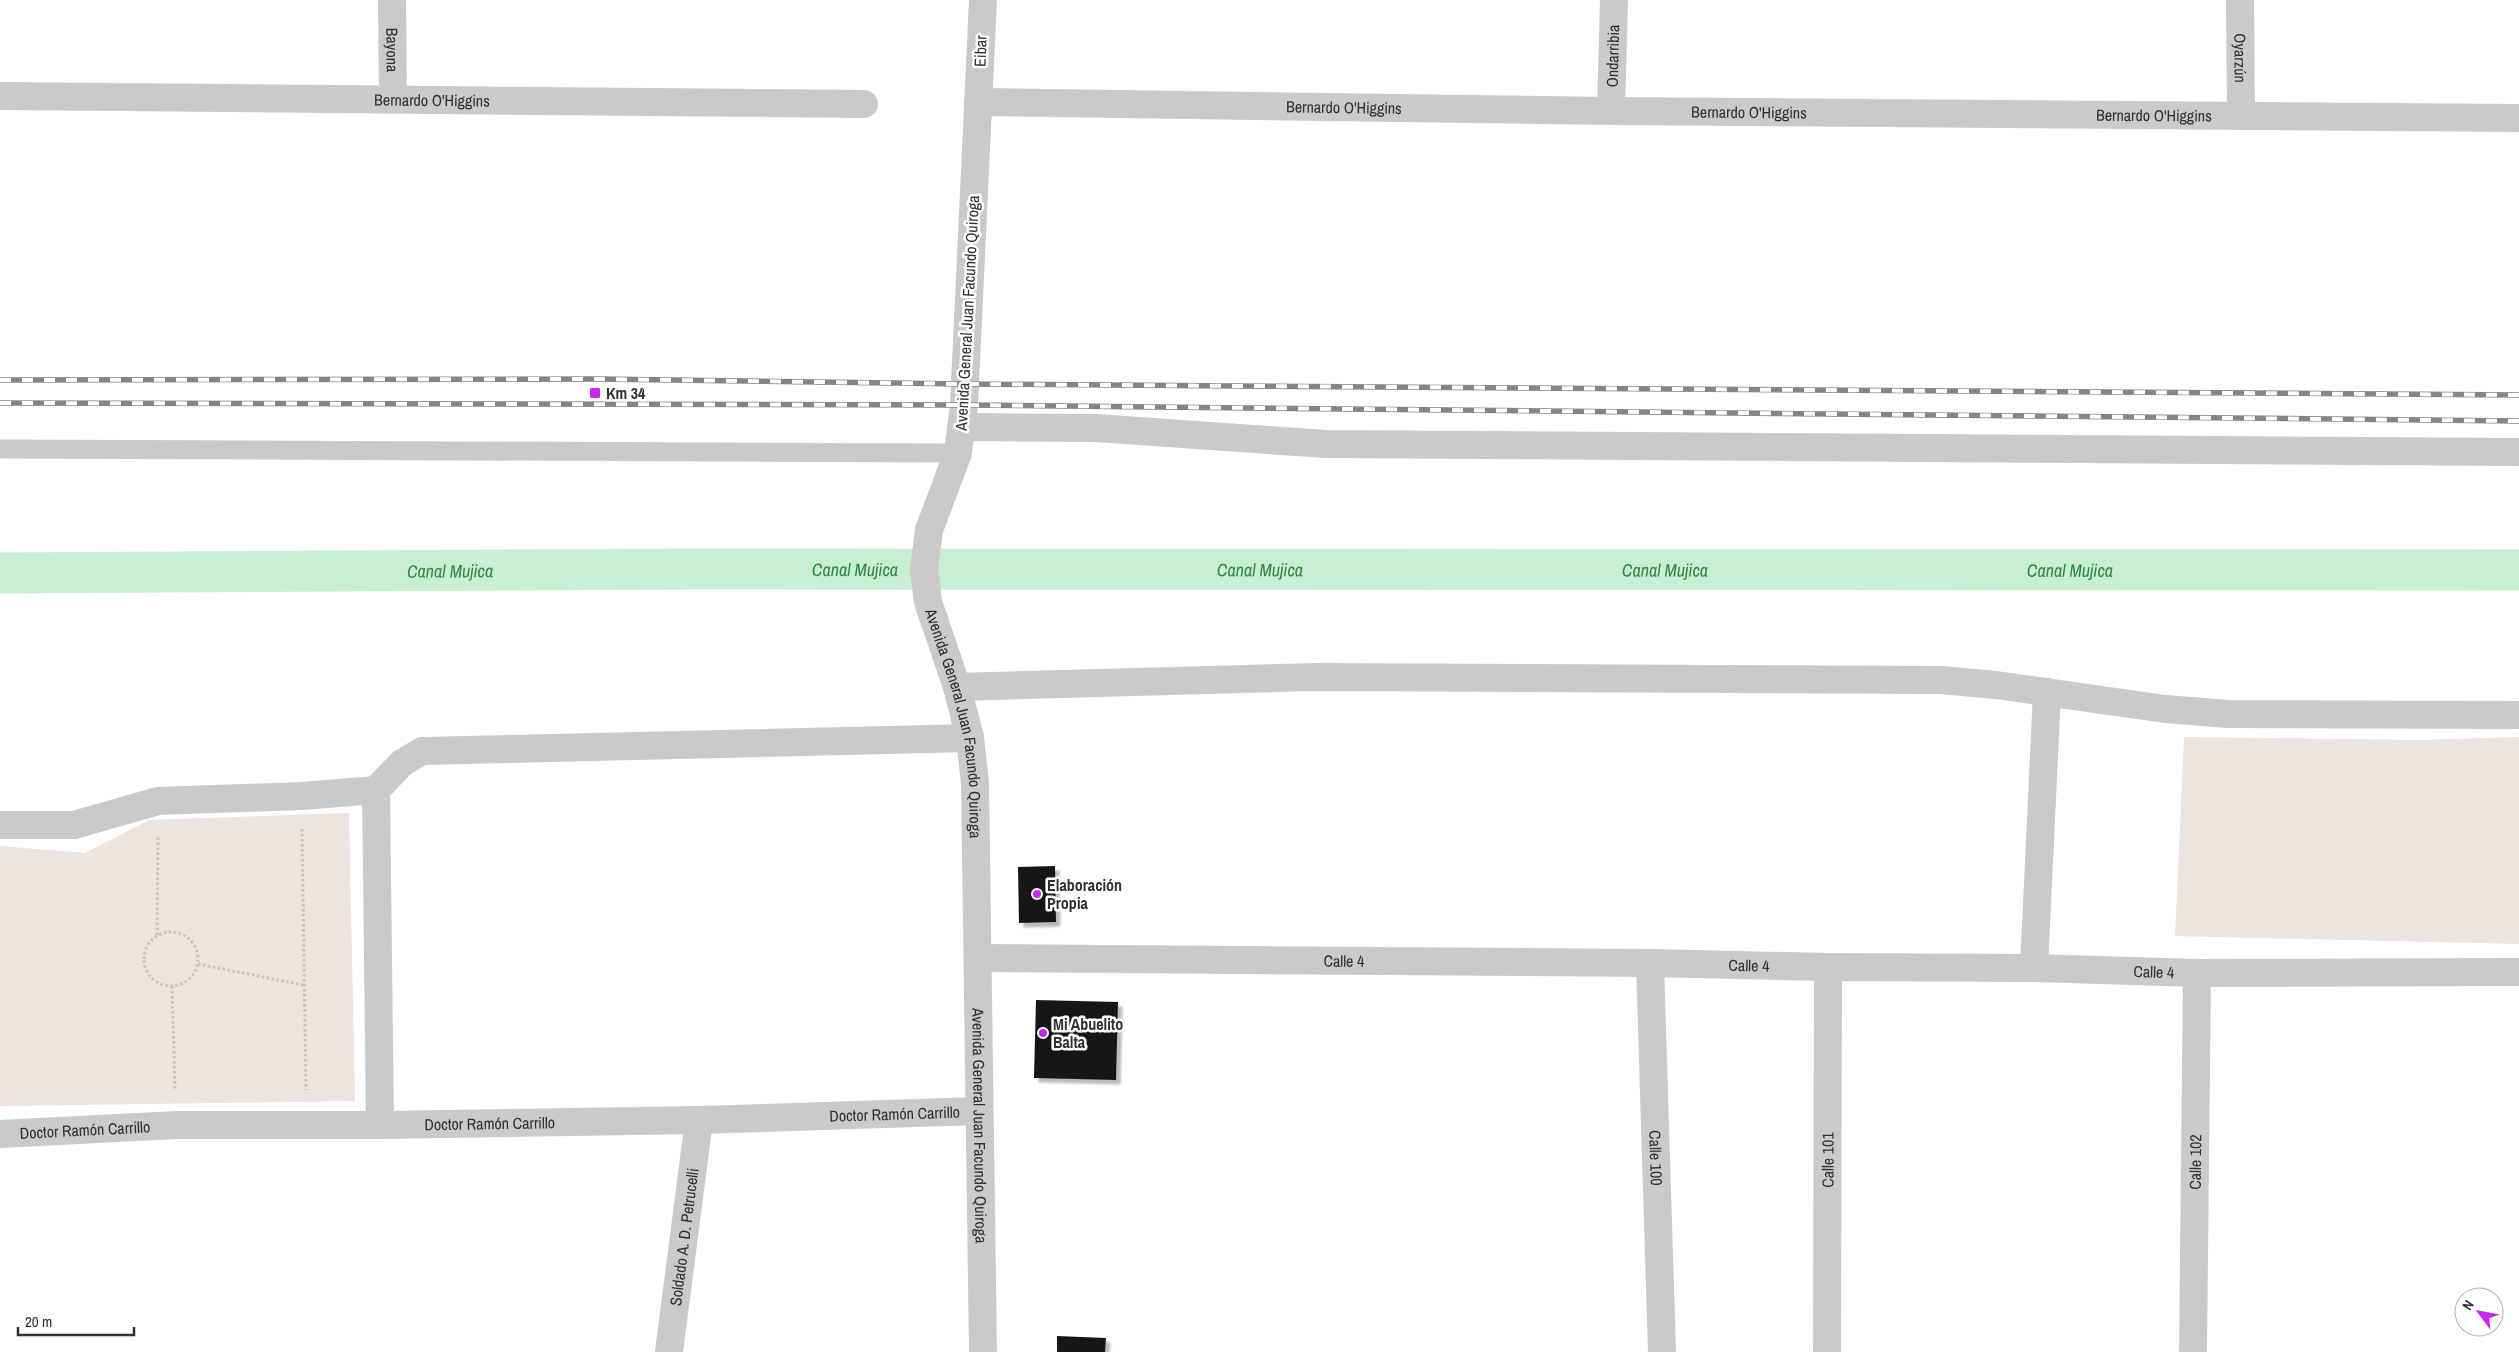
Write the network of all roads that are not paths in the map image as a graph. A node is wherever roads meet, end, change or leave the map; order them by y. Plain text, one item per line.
1 (392, 0) edge
2 (982, 0) edge
3 (1614, 0) edge
4 (2240, 0) edge
5 (0, 96) edge
6 (393, 99) junction
7 (978, 102) junction
8 (864, 104) dead end
9 (1612, 111) junction
10 (2241, 116) junction
11 (2519, 118) edge
12 (960, 440) junction
13 (0, 449) edge
14 (2519, 452) edge
15 (957, 687) junction
16 (2047, 692) junction
17 (2519, 715) edge
18 (970, 738) junction
19 (376, 790) junction
20 (0, 825) edge
21 (978, 958) junction
22 (1650, 963) junction
23 (1828, 967) junction
24 (2034, 968) junction
25 (2519, 972) edge
26 (2197, 973) junction
27 (979, 1111) junction
28 (699, 1120) junction
29 (380, 1125) junction
30 (0, 1134) edge
31 (669, 1352) edge
32 (983, 1352) edge
33 (1662, 1352) edge
34 (1827, 1352) edge
35 (2193, 1352) edge

1 - 6 street, Bayona
2 - 7 street, Eibar
3 - 9 street, Ondarribia
4 - 10 street, Oyarzún
5 - 6 street, Bernardo O'Higgins
6 - 8 street, Bernardo O'Higgins
7 - 9 street, Bernardo O'Higgins
7 - 12 street, Avenida General Juan Facundo Quiroga
9 - 10 street, Bernardo O'Higgins
10 - 11 street, Bernardo O'Higgins
12 - 13 lane
12 - 14 street
12 - 15 street, Avenida General Juan Facundo Quiroga
15 - 16 street
15 - 18 street, Avenida General Juan Facundo Quiroga
16 - 17 street
16 - 24 street
18 - 19 street
18 - 21 street, Avenida General Juan Facundo Quiroga
19 - 20 street
19 - 29 street
21 - 22 street, Calle 4
21 - 27 street, Avenida General Juan Facundo Quiroga
22 - 23 street, Calle 4
22 - 33 street, Calle 100
23 - 24 street, Calle 4
23 - 34 street, Calle 101
24 - 26 street, Calle 4
25 - 26 street, Calle 4
26 - 35 street, Calle 102
27 - 28 street, Doctor Ramón Carrillo
27 - 32 street, Avenida General Juan Facundo Quiroga
28 - 29 street, Doctor Ramón Carrillo
28 - 31 street, Soldado A. D. Petrucelli
29 - 30 street, Doctor Ramón Carrillo

